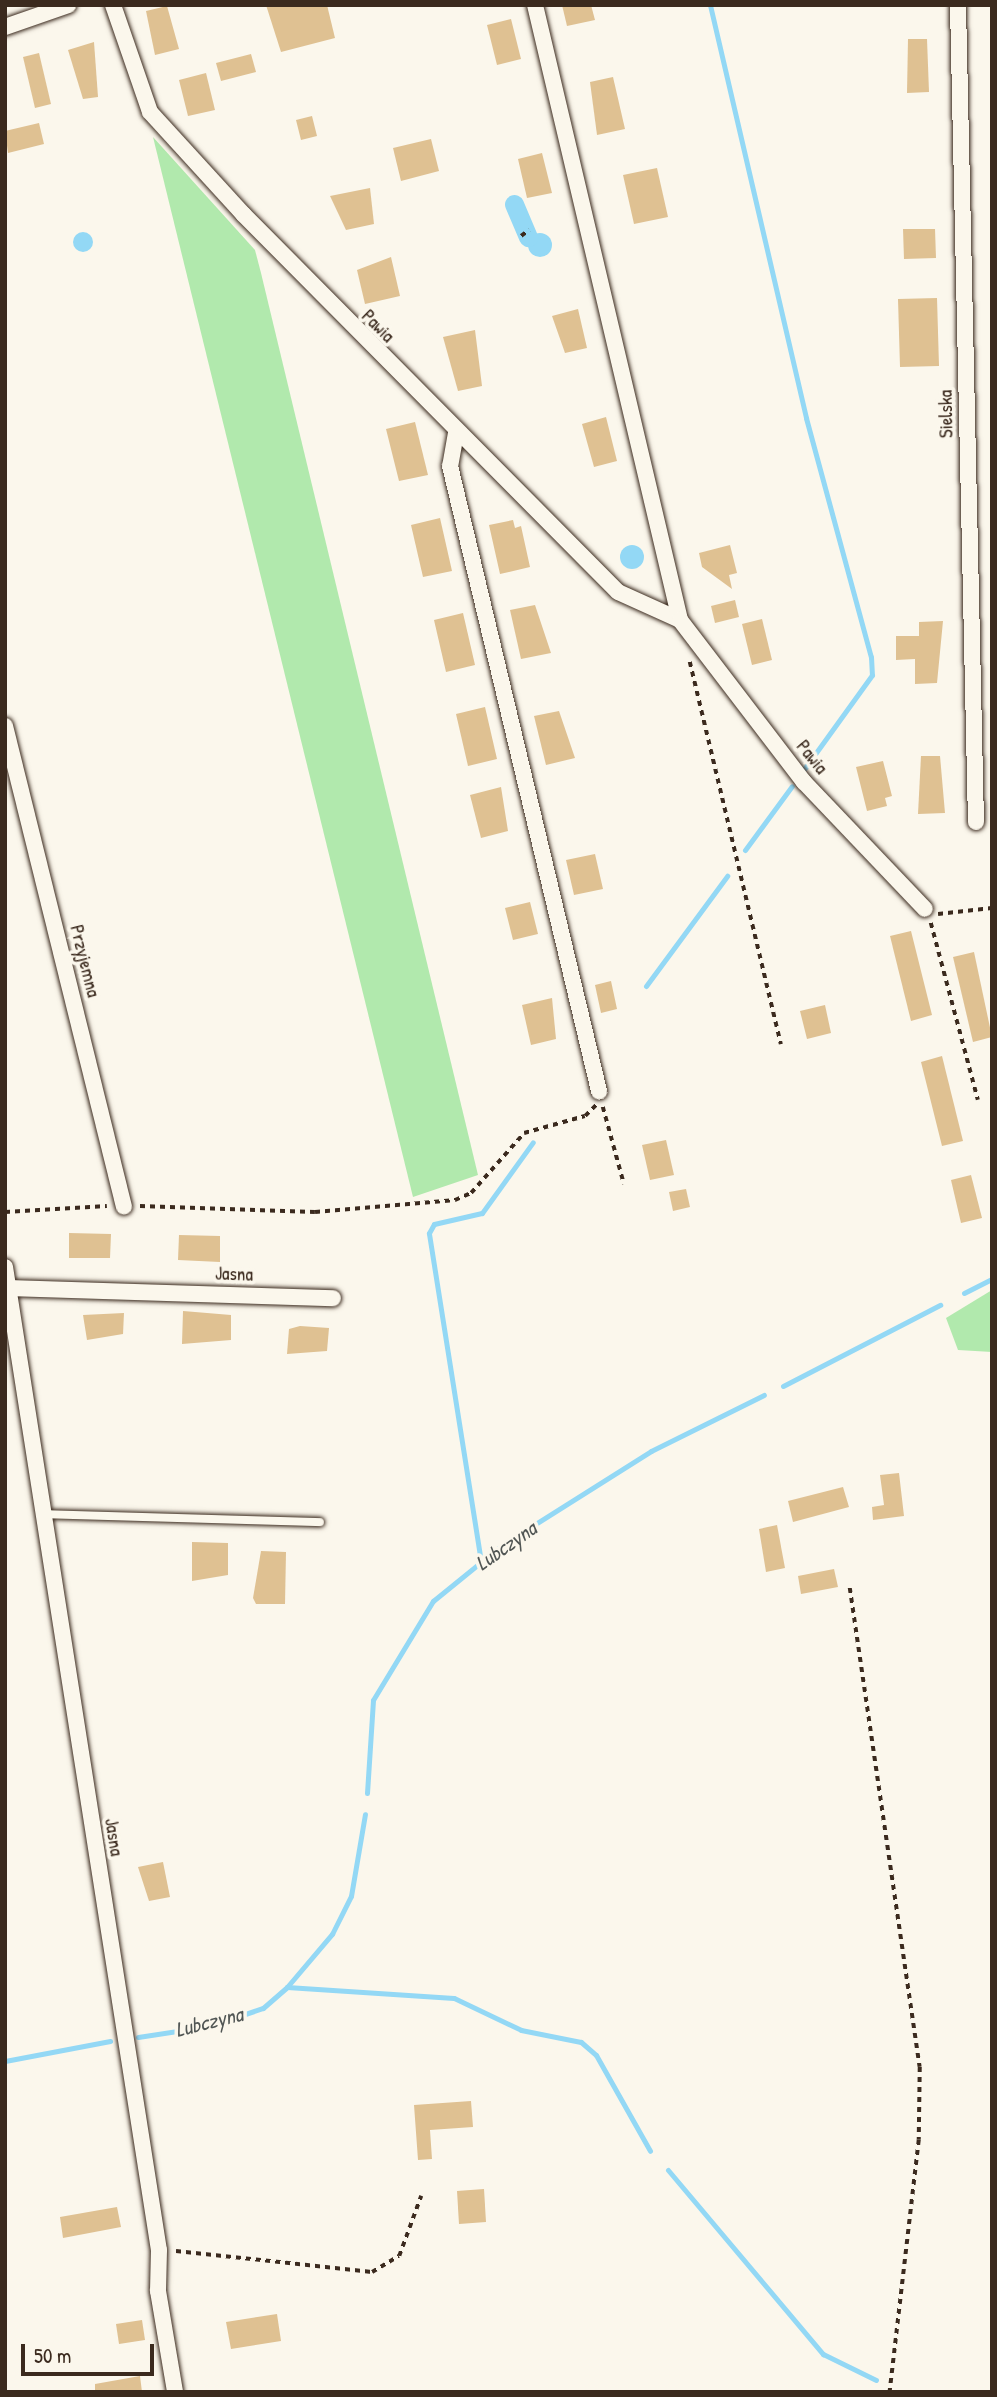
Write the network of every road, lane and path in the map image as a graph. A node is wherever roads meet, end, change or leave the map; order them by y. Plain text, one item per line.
1 (68, 5) edge
2 (113, 5) edge
3 (535, 5) edge
4 (958, 5) edge
5 (5, 27) edge
6 (529, 230) dead end
7 (521, 236) dead end
8 (456, 433) junction
9 (680, 620) junction
10 (5, 726) edge
11 (976, 822) dead end
12 (992, 908) edge
13 (925, 909) dead end
14 (781, 1044) dead end
15 (599, 1091) dead end
16 (978, 1100) dead end
17 (624, 1184) dead end
18 (124, 1206) junction
19 (5, 1212) edge
20 (5, 1267) edge
21 (8, 1288) junction
22 (333, 1298) dead end
23 (8, 1308) edge
24 (41, 1514) junction
25 (320, 1522) dead end
26 (850, 1588) dead end
27 (421, 2196) dead end
28 (159, 2250) junction
29 (176, 2392) edge
30 (890, 2392) edge

1 - 5 street
2 - 8 street, Pawia
3 - 9 street, Pawia
4 - 11 street, Sielska
6 - 7 path
8 - 9 street, Pawia
8 - 15 street
9 - 13 street, Pawia
9 - 14 path
10 - 18 street, Przyjemna
12 - 16 path
17 - 18 path
18 - 19 path
20 - 21 street, Jasna
21 - 22 street, Jasna
21 - 23 street, Jasna
23 - 24 street, Jasna
24 - 25 lane
24 - 28 street, Jasna
26 - 30 path
27 - 28 path
28 - 29 street, Jasna

